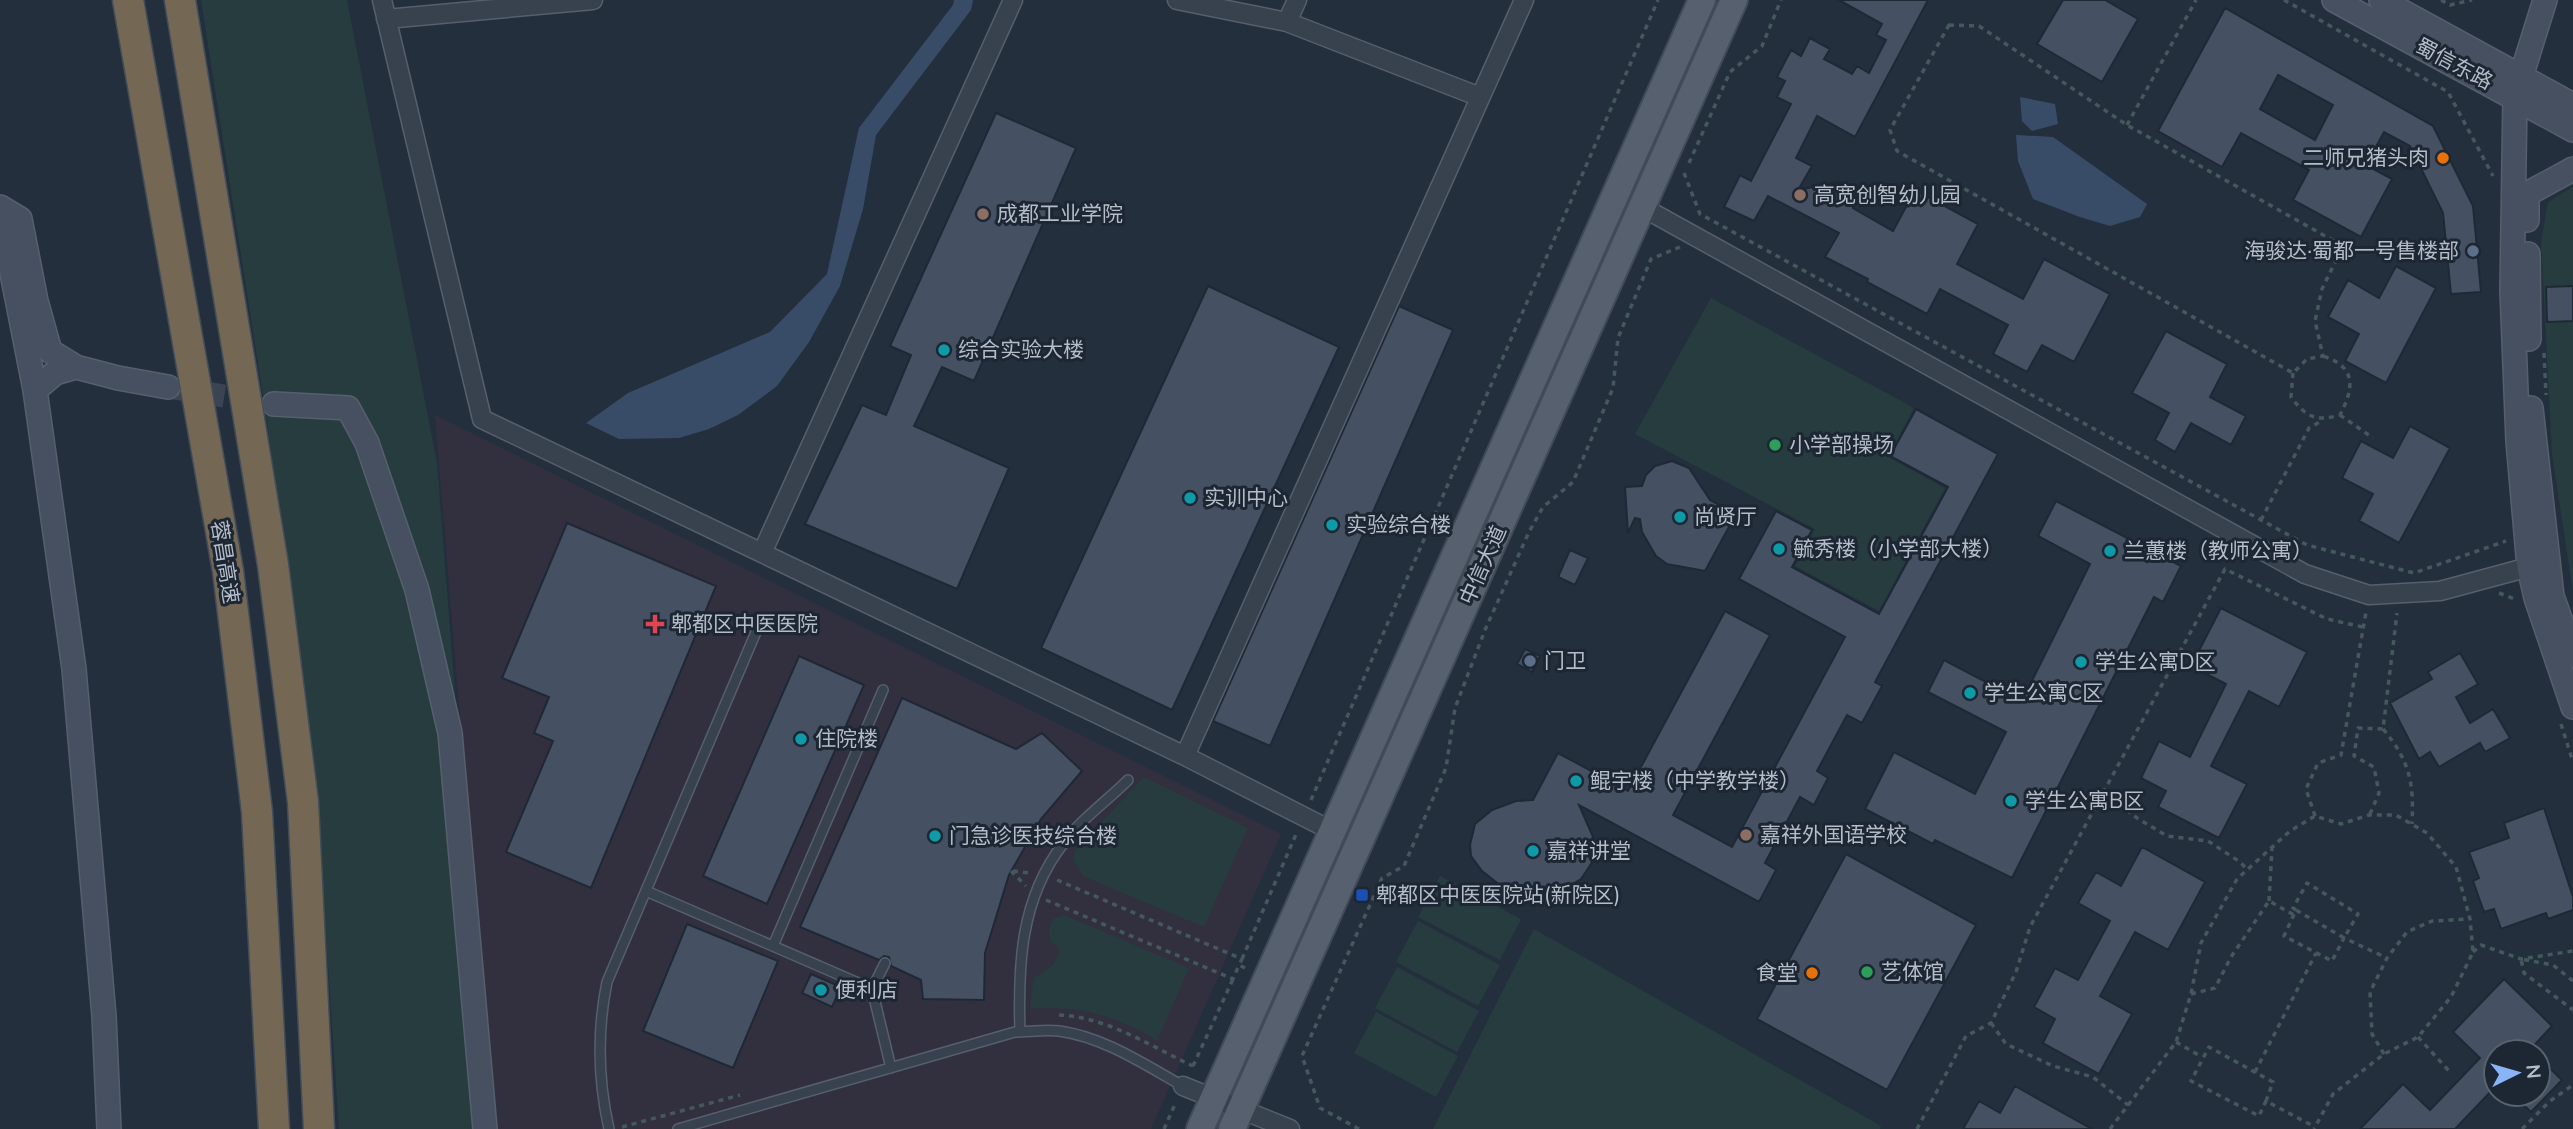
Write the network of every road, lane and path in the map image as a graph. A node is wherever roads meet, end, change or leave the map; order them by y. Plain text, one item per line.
1 (128, 0) edge
2 (180, 0) edge
3 (382, 0) edge
4 (593, 0) edge
5 (1013, 0) edge
6 (1177, 0) edge
7 (1297, 0) edge
8 (1524, 0) edge
9 (1658, 0) edge
10 (1702, 0) edge
11 (1734, 0) edge
12 (1781, 0) edge
13 (2196, 0) edge
14 (2284, 0) edge
15 (2334, 0) edge
16 (2381, 0) edge
17 (2441, 0) edge
18 (2472, 0) edge
19 (2545, 0) edge
20 (387, 19) junction
21 (1287, 22) junction
22 (2518, 86) junction
23 (1480, 97) junction
24 (2573, 105) edge
25 (2127, 125) junction
26 (2573, 130) edge
27 (2573, 169) edge
28 (2499, 187) dead end
29 (1642, 207) junction
30 (0, 209) edge
31 (1684, 246) dead end
32 (2544, 348) dead end
33 (2323, 356) junction
34 (76, 367) junction
35 (2293, 373) junction
36 (168, 387) tunnel mouth
37 (35, 390) junction
38 (2546, 402) dead end
39 (274, 404) tunnel mouth
40 (2340, 415) junction
41 (2323, 420) junction
42 (2373, 438) dead end
43 (2261, 520) junction
44 (2512, 539) dead end
45 (762, 553) junction
46 (2529, 567) junction
47 (2493, 592) dead end
48 (2524, 601) dead end
49 (2376, 611) dead end
50 (2386, 612) dead end
51 (759, 625) dead end
52 (2363, 627) junction
53 (2573, 655) edge
54 (883, 690) dead end
55 (2573, 707) edge
56 (2383, 729) junction
57 (1185, 756) junction
58 (1128, 780) dead end
59 (2103, 791) junction
60 (2369, 815) junction
61 (1304, 816) junction
62 (2315, 816) junction
63 (2412, 824) junction
64 (1332, 831) junction
65 (2272, 848) junction
66 (2248, 870) junction
67 (1044, 874) junction
68 (646, 891) junction
69 (1035, 895) junction
70 (2269, 901) junction
71 (2295, 913) junction
72 (2470, 919) junction
73 (2344, 938) junction
74 (773, 946) junction
75 (2473, 951) junction
76 (2573, 951) edge
77 (2316, 953) junction
78 (2387, 958) junction
79 (2521, 958) junction
80 (1242, 959) junction
81 (884, 963) dead end
82 (1239, 965) junction
83 (1267, 978) junction
84 (1233, 979) junction
85 (2573, 981) edge
86 (872, 989) junction
87 (1294, 990) junction
88 (2191, 994) junction
89 (1325, 1005) junction
90 (2573, 1010) edge
91 (1991, 1023) junction
92 (1020, 1032) junction
93 (2418, 1037) junction
94 (2176, 1042) junction
95 (2384, 1054) junction
96 (2202, 1057) junction
97 (891, 1068) junction
98 (2255, 1072) junction
99 (2450, 1072) dead end
100 (2573, 1085) edge
101 (1184, 1086) junction
102 (1214, 1099) junction
103 (2266, 1101) junction
104 (2128, 1105) junction
105 (1236, 1119) edge
106 (2315, 1128) edge
107 (109, 1129) edge
108 (274, 1129) edge
109 (319, 1129) edge
110 (485, 1129) edge
111 (609, 1129) edge
112 (678, 1129) edge
113 (1164, 1129) edge
114 (1200, 1129) edge
115 (1290, 1129) edge
116 (1359, 1129) edge
117 (1917, 1129) edge
118 (2110, 1129) edge
119 (2522, 1129) edge

1 - 108 highway, 蓉昌高速
2 - 109 highway
3 - 20 street
4 - 20 street
5 - 45 street
6 - 21 street
7 - 21 street
8 - 23 street
9 - 61 path
10 - 64 main road, 中信大道
11 - 29 main road, 中信大道
12 - 43 path
13 - 25 path
14 - 28 path
15 - 22 street, 蜀信东路
16 - 22 street, 蜀信东路
17 - 18 path
19 - 22 street
20 - 45 street
21 - 23 street
22 - 24 street, 蜀信东路
22 - 26 street, 蜀信东路
22 - 46 street
23 - 57 street
25 - 33 path
25 - 35 path
27 - 53 street
29 - 46 street
29 - 87 main road, 中信大道
30 - 34 street
30 - 37 street
31 - 89 path
32 - 38 path
33 - 35 path
33 - 40 path
34 - 36 street
34 - 37 street
35 - 41 path
37 - 107 street
39 - 110 street
40 - 41 path
40 - 42 path
41 - 43 path
43 - 44 path
45 - 57 street
46 - 55 street
47 - 48 path
49 - 52 path
50 - 56 path
51 - 68 lane
52 - 59 path
52 - 62 path
54 - 74 lane
56 - 60 path
56 - 63 path
57 - 61 street
58 - 67 lane
59 - 66 path
59 - 91 path
60 - 62 path
60 - 63 path
61 - 64 street
61 - 80 path
62 - 65 path
63 - 72 path
64 - 83 main road, 中信大道
65 - 66 path
65 - 70 path
66 - 88 path
67 - 69 lane
67 - 69 path
67 - 80 path
68 - 74 lane
68 - 111 lane
69 - 84 path
69 - 92 lane
70 - 71 path
70 - 88 path
71 - 73 path
71 - 73 path
71 - 77 path
72 - 75 path
72 - 78 path
73 - 77 path
73 - 78 path
74 - 86 lane
75 - 79 path
75 - 93 path
76 - 79 path
77 - 98 path
78 - 95 path
79 - 85 path
79 - 90 path
80 - 82 path
81 - 86 lane
82 - 83 path
82 - 84 path
83 - 102 main road, 中信大道
84 - 101 path
86 - 97 lane
87 - 89 path
87 - 105 main road, 中信大道
88 - 94 path
89 - 116 path
91 - 104 path
91 - 117 path
92 - 97 lane
92 - 101 lane
93 - 95 path
93 - 99 path
94 - 96 path
94 - 104 path
95 - 106 path
96 - 98 path
96 - 103 path
97 - 112 lane
98 - 103 path
100 - 119 path
101 - 102 street
101 - 113 path
102 - 105 street
102 - 114 main road, 中信大道
103 - 106 path
104 - 118 path
105 - 115 street

